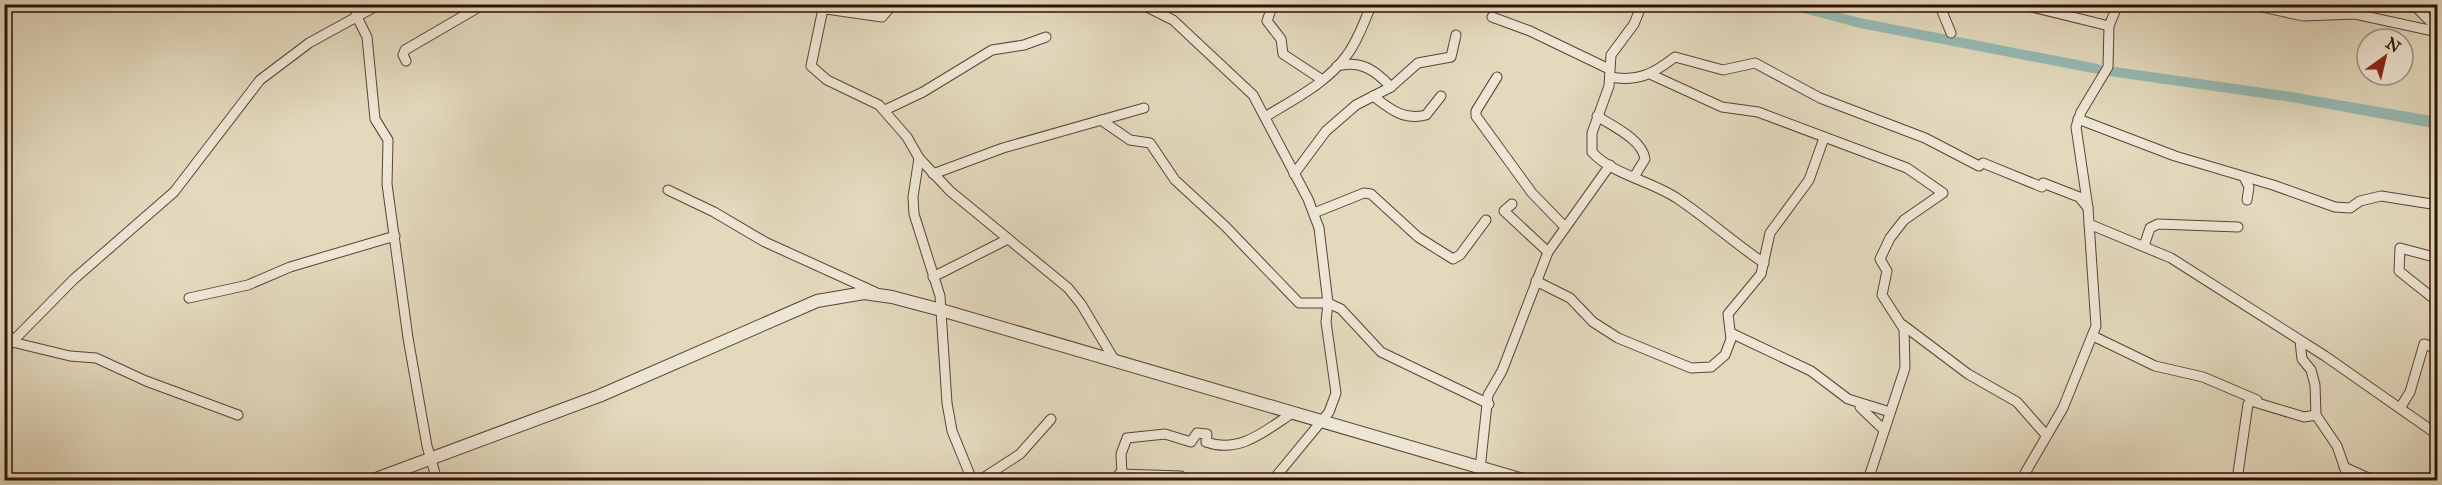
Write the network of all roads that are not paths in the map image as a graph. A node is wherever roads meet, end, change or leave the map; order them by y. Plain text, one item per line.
1 (380, 4) edge
2 (484, 4) edge
3 (893, 4) edge
4 (1141, 4) edge
5 (1273, 4) edge
6 (1372, 4) edge
7 (1642, 4) edge
8 (1939, 4) edge
9 (2020, 4) edge
10 (2043, 4) edge
11 (2118, 4) edge
12 (2248, 4) edge
13 (2413, 4) edge
14 (825, 7) edge
15 (356, 15) junction
16 (2070, 15) junction
17 (1492, 17) dead end
18 (2109, 26) junction
19 (2438, 30) edge
20 (1951, 33) dead end
21 (1455, 35) dead end
22 (1046, 37) dead end
23 (406, 61) dead end
24 (1337, 66) junction
25 (1609, 73) junction
26 (1652, 75) junction
27 (1497, 77) dead end
28 (1321, 79) junction
29 (1391, 87) junction
30 (1373, 96) junction
31 (1441, 96) dead end
32 (1144, 108) dead end
33 (885, 110) junction
34 (1597, 116) junction
35 (1266, 117) junction
36 (2078, 119) junction
37 (1101, 120) junction
38 (1824, 138) junction
39 (919, 158) junction
40 (1610, 165) junction
41 (933, 174) junction
42 (1293, 174) junction
43 (1634, 177) junction
44 (2244, 177) junction
45 (668, 190) dead end
46 (2247, 200) dead end
47 (1512, 204) dead end
48 (2437, 206) edge
49 (2088, 208) junction
50 (1314, 213) junction
51 (1486, 220) dead end
52 (2089, 224) junction
53 (1564, 226) junction
54 (2238, 227) dead end
55 (396, 236) junction
56 (1008, 239) junction
57 (2144, 246) junction
58 (1548, 252) junction
59 (2438, 258) edge
60 (1764, 263) junction
61 (933, 277) junction
62 (1536, 281) junction
63 (880, 295) junction
64 (189, 298) dead end
65 (2438, 302) edge
66 (1328, 303) junction
67 (941, 310) junction
68 (1901, 323) junction
69 (4, 333) edge
70 (1731, 333) junction
71 (2093, 336) junction
72 (2300, 341) junction
73 (8, 346) edge
74 (2438, 349) edge
75 (1115, 361) junction
76 (1848, 399) junction
77 (2260, 401) junction
78 (1489, 404) junction
79 (2400, 408) junction
80 (1890, 412) junction
81 (1291, 414) junction
82 (238, 415) dead end
83 (2316, 416) junction
84 (1051, 419) dead end
85 (1320, 423) junction
86 (1884, 430) junction
87 (2046, 435) junction
88 (2438, 435) edge
89 (432, 460) junction
90 (2344, 467) junction
91 (394, 473) junction
92 (1482, 475) edge
93 (373, 480) edge
94 (415, 480) edge
95 (437, 480) edge
96 (972, 480) edge
97 (980, 480) edge
98 (1186, 480) edge
99 (1273, 480) edge
100 (1523, 480) edge
101 (1868, 480) edge
102 (2021, 480) edge
103 (2237, 480) edge
104 (2349, 480) edge
105 (2373, 480) edge

1 - 15 street
2 - 23 street
3 - 14 street
4 - 35 street
5 - 28 street
6 - 24 street
7 - 25 street
8 - 20 street
9 - 16 street
10 - 16 street
11 - 18 street
12 - 19 street
13 - 19 street
14 - 33 street
15 - 55 street
15 - 73 street
16 - 18 street
17 - 25 street
18 - 36 street
21 - 29 street
22 - 33 street
24 - 28 street
24 - 29 street
25 - 26 street
25 - 34 street
26 - 38 street
26 - 49 street
27 - 53 street
28 - 35 street
29 - 30 street
30 - 31 street
30 - 42 street
32 - 37 street
33 - 39 street
34 - 40 street
34 - 43 street
35 - 42 street
36 - 44 street
36 - 49 street
37 - 41 street
37 - 66 street
38 - 60 street
38 - 68 street
39 - 41 street
39 - 61 street
40 - 43 street
40 - 53 street
41 - 56 street
42 - 50 street
43 - 60 street
44 - 46 street
44 - 48 street
45 - 63 street
47 - 58 street
49 - 52 street
50 - 51 street
50 - 66 street
52 - 57 street
52 - 71 street
53 - 58 street
54 - 57 street
55 - 64 street
55 - 89 street
56 - 61 street
56 - 75 street
57 - 72 street
58 - 62 street
59 - 65 street
60 - 70 street
61 - 67 street
62 - 70 street
62 - 78 street
63 - 67 street
63 - 89 street
66 - 78 street
66 - 85 street
67 - 75 street
67 - 96 street
68 - 80 street
68 - 87 street
69 - 73 street
70 - 76 street
71 - 77 street
71 - 87 street
72 - 79 street
72 - 83 street
73 - 82 street
74 - 79 street
75 - 81 street
76 - 80 street
76 - 86 street
77 - 83 street
77 - 103 street
78 - 92 street
79 - 88 street
80 - 86 street
81 - 85 street
81 - 98 street
83 - 90 street
84 - 97 street
85 - 92 street
85 - 99 street
86 - 101 street
87 - 102 street
89 - 91 street
89 - 95 street
90 - 104 street
90 - 105 street
91 - 93 street
91 - 94 street
92 - 100 street

